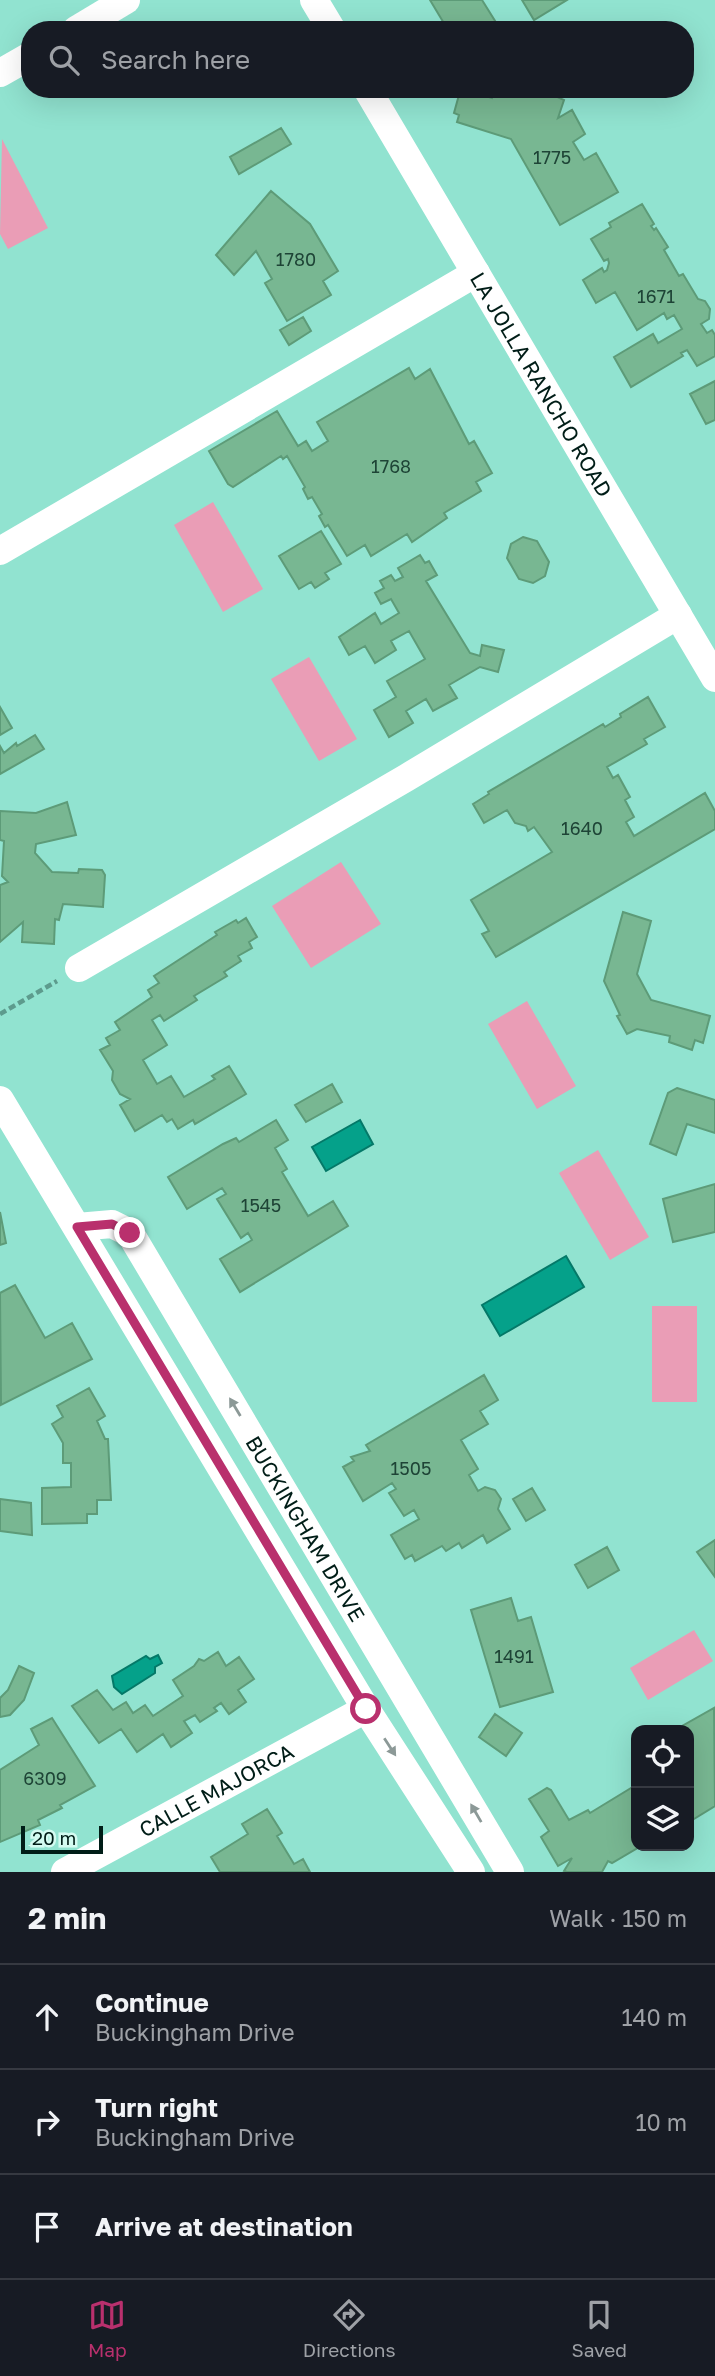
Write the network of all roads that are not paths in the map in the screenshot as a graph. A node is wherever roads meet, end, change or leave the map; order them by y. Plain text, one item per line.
1 (126, 0) edge
2 (314, 0) edge
3 (91, 21) edge
4 (327, 21) edge
5 (21, 61) edge
6 (0, 73) edge
7 (372, 98) edge
8 (476, 273) junction
9 (0, 551) edge
10 (678, 615) junction
11 (715, 678) edge
12 (79, 968) road end
13 (0, 1100) edge
14 (77, 1227) junction
15 (366, 1709) junction
16 (65, 1872) edge
17 (471, 1872) edge
18 (510, 1872) edge

1 - 3 street
2 - 4 street
5 - 6 street
7 - 8 street, LA JOLLA RANCHO ROAD
8 - 9 street
8 - 10 street, LA JOLLA RANCHO ROAD
10 - 11 street, LA JOLLA RANCHO ROAD
10 - 12 street
13 - 14 street, BUCKINGHAM DRIVE
14 - 15 street, BUCKINGHAM DRIVE
18 -> 14 street, BUCKINGHAM DRIVE
15 - 16 street, CALLE MAJORCA
15 -> 17 street, BUCKINGHAM DRIVE

